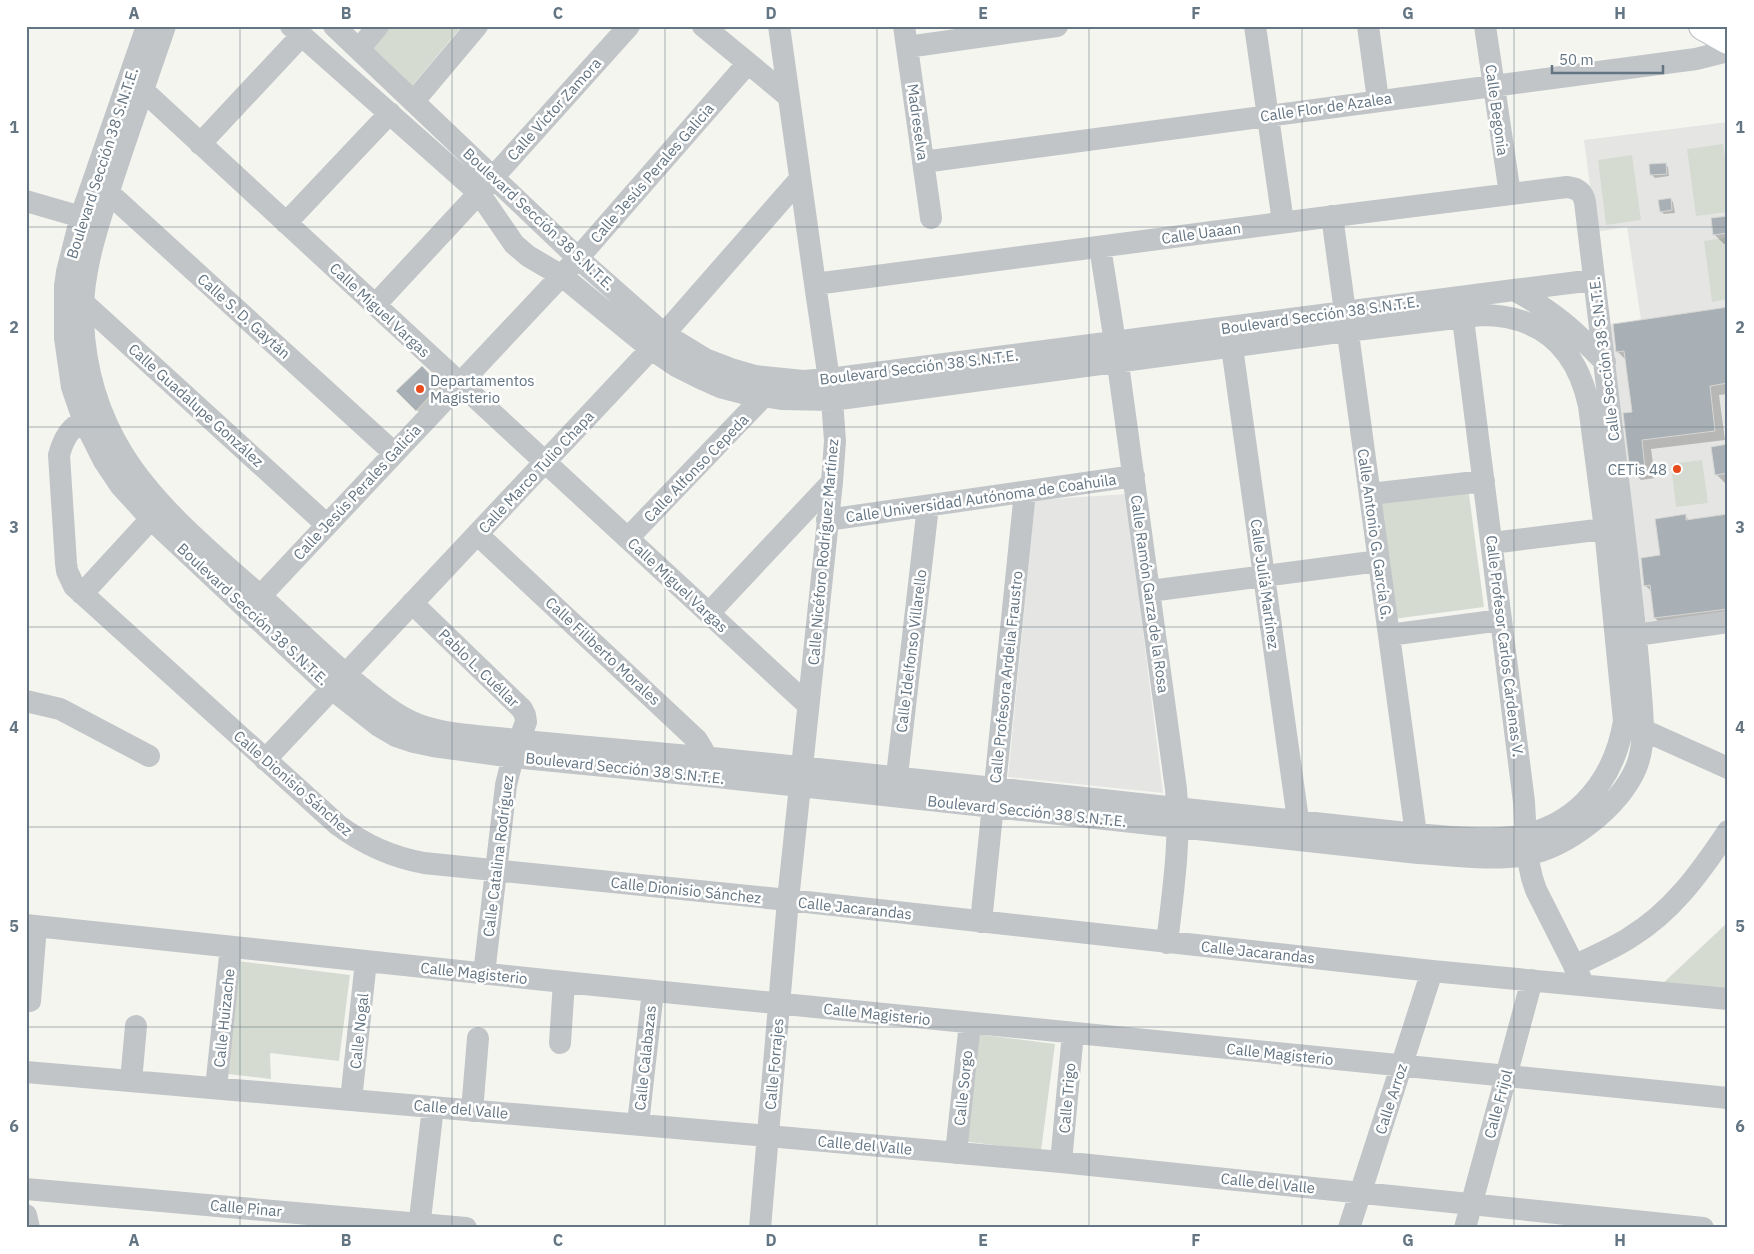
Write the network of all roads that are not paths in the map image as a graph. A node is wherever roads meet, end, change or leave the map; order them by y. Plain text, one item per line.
1 (147, 26) edge
2 (165, 26) edge
3 (334, 26) edge
4 (378, 26) edge
5 (477, 26) edge
6 (629, 26) edge
7 (703, 26) edge
8 (779, 26) edge
9 (1057, 26) edge
10 (1255, 26) edge
11 (1368, 26) edge
12 (1485, 26) edge
13 (1703, 26) edge
14 (296, 31) edge
15 (906, 37) edge
16 (1728, 40) edge
17 (358, 50) junction
18 (1728, 51) edge
19 (748, 63) junction
20 (136, 84) junction
21 (1494, 85) junction
22 (789, 97) junction
23 (1378, 100) junction
24 (414, 101) junction
25 (390, 113) junction
26 (1268, 115) junction
27 (200, 144) junction
28 (923, 162) junction
29 (800, 179) junction
30 (487, 184) junction
31 (101, 186) junction
32 (1510, 194) junction
33 (1584, 197) joint
34 (26, 201) edge
35 (1332, 216) junction
36 (931, 218) dead end
37 (90, 219) junction
38 (1283, 222) junction
39 (286, 223) junction
40 (1100, 247) junction
41 (578, 258) junction
42 (562, 276) junction
43 (1594, 280) junction
44 (815, 284) junction
45 (65, 286) junction
46 (1514, 290) junction
47 (83, 302) junction
48 (375, 305) junction
49 (1461, 307) junction
50 (1346, 321) junction
51 (1230, 337) junction
52 (658, 342) junction
53 (1558, 342) joint
54 (1117, 353) junction
55 (1605, 362) junction
56 (460, 383) junction
57 (831, 390) junction
58 (763, 397) junction
59 (92, 415) junction
60 (394, 453) junction
61 (545, 462) junction
62 (1134, 476) junction
63 (1484, 481) junction
64 (832, 482) junction
65 (1025, 492) junction
66 (1370, 494) junction
67 (928, 506) junction
68 (157, 512) junction
69 (827, 520) junction
70 (327, 525) junction
71 (1614, 528) junction
72 (478, 534) junction
73 (628, 538) junction
74 (1492, 544) junction
75 (1379, 561) junction
76 (1264, 576) junction
77 (1150, 591) junction
78 (82, 594) junction
79 (254, 603) junction
80 (412, 603) junction
81 (709, 613) junction
82 (1501, 620) junction
83 (1728, 622) edge
84 (1390, 635) junction
85 (1636, 635) junction
86 (339, 681) junction
87 (26, 701) edge
88 (808, 705) junction
89 (1633, 726) junction
90 (516, 749) junction
91 (149, 756) dead end
92 (265, 760) junction
93 (713, 767) junction
94 (1728, 768) edge
95 (801, 777) junction
96 (895, 787) junction
97 (994, 798) junction
98 (1178, 818) junction
99 (1300, 830) junction
100 (1728, 831) edge
101 (1417, 844) junction
102 (1527, 844) junction
103 (495, 871) junction
104 (788, 900) junction
105 (981, 922) junction
106 (31, 925) edge
107 (1167, 943) junction
108 (231, 947) junction
109 (366, 961) junction
110 (1432, 971) junction
111 (484, 974) junction
112 (1579, 975) junction
113 (1532, 980) junction
114 (564, 982) junction
115 (652, 991) junction
116 (1728, 999) edge
117 (30, 1001) dead end
118 (779, 1004) junction
119 (970, 1023) junction
120 (136, 1026) dead end
121 (1073, 1033) junction
122 (478, 1038) dead end
123 (560, 1043) dead end
124 (1401, 1066) junction
125 (26, 1072) edge
126 (1506, 1076) junction
127 (132, 1081) junction
128 (216, 1088) junction
129 (1728, 1098) edge
130 (351, 1100) junction
131 (432, 1107) junction
132 (472, 1110) junction
133 (638, 1124) junction
134 (768, 1136) junction
135 (956, 1153) junction
136 (1062, 1162) junction
137 (26, 1189) edge
138 (1361, 1193) junction
139 (1471, 1204) junction
140 (26, 1216) edge
141 (420, 1226) edge
142 (29, 1228) edge
143 (466, 1228) edge
144 (760, 1228) edge
145 (1349, 1228) edge
146 (1465, 1228) edge
147 (1703, 1228) edge

1 - 20 street, Boulevard Sección 38 S.N.T.E.
2 - 20 street, Boulevard Sección 38 S.N.T.E.
3 - 17 street, Boulevard Sección 38 S.N.T.E.
4 - 17 street
5 - 24 street
6 - 30 street, Calle Víctor Zamora
7 - 19 street
8 - 22 street, Calle Nicéforo Rodríguez Martínez
9 - 15 street
10 - 26 street
11 - 23 street
12 - 21 street, Calle Begonia
13 - 16 main road
14 - 25 street, Boulevard Sección 38 S.N.T.E.
14 - 27 street
15 - 28 street, Madreselva
17 - 24 street, Boulevard Sección 38 S.N.T.E.
18 - 21 street, Calle Flor de Azalea
19 - 22 street
19 - 41 street, Calle Jesús Perales Galicia
20 - 27 street, Calle Miguel Vargas
20 - 31 street, Boulevard Sección 38 S.N.T.E.
21 - 23 street, Calle Flor de Azalea
21 - 32 street, Calle Begonia
22 - 29 street, Calle Nicéforo Rodríguez Martínez
23 - 26 street, Calle Flor de Azalea
24 - 30 street, Boulevard Sección 38 S.N.T.E.
25 - 30 street, Boulevard Sección 38 S.N.T.E.
25 - 39 street
26 - 28 street, Calle Flor de Azalea
26 - 38 street
27 - 39 street, Calle Miguel Vargas
28 - 36 street, Madreselva
29 - 44 street, Calle Nicéforo Rodríguez Martínez
29 - 52 street, Calle Marco Tulio Chapa
30 - 41 street, Boulevard Sección 38 S.N.T.E.
30 - 42 street, Boulevard Sección 38 S.N.T.E.
30 - 48 street, Calle Víctor Zamora
31 - 37 street, Boulevard Sección 38 S.N.T.E.
31 - 60 street, Calle S. D. Gaytán
32 - 33 street, Calle Uaaan
32 - 35 street, Calle Uaaan
33 - 43 street, Calle Sección 38 S.N.T.E.
34 - 37 street
35 - 38 street, Calle Uaaan
35 - 50 street, Calle Antonio G. García G.
37 - 45 street, Boulevard Sección 38 S.N.T.E.
37 - 47 street, Boulevard Sección 38 S.N.T.E.
38 - 40 street, Calle Uaaan
39 - 48 street, Calle Miguel Vargas
40 - 44 street, Calle Uaaan
40 - 54 street, Calle Ramón Garza de la Rosa
41 - 42 street, Calle Jesús Perales Galicia
41 - 52 street, Boulevard Sección 38 S.N.T.E.
42 - 52 street, Boulevard Sección 38 S.N.T.E.
42 - 56 street, Calle Jesús Perales Galicia
43 - 46 street, Boulevard Sección 38 S.N.T.E.
43 - 55 street, Calle Sección 38 S.N.T.E.
44 - 57 street, Calle Nicéforo Rodríguez Martínez
45 - 47 street, Calle Guadalupe González
45 - 59 street, Boulevard Sección 38 S.N.T.E.
46 - 49 street, Boulevard Sección 38 S.N.T.E.
46 - 55 street
47 - 59 street, Boulevard Sección 38 S.N.T.E.
47 - 70 street, Calle Guadalupe González
48 - 56 street, Calle Miguel Vargas
49 - 50 street, Boulevard Sección 38 S.N.T.E.
49 - 53 street, Boulevard Sección 38 S.N.T.E.
49 - 63 street, Calle Profesor Carlos Cárdenas V.
50 - 51 street, Boulevard Sección 38 S.N.T.E.
50 - 66 street, Calle Antonio G. García G.
51 - 54 street, Boulevard Sección 38 S.N.T.E.
51 - 76 street, Calle Juliá Martínez
52 - 57 street, Boulevard Sección 38 S.N.T.E.
52 - 58 street, Boulevard Sección 38 S.N.T.E.
52 - 61 street, Calle Marco Tulio Chapa
53 - 71 street, Calle Sección 38 S.N.T.E.
54 - 57 street, Boulevard Sección 38 S.N.T.E.
54 - 62 street, Calle Ramón Garza de la Rosa
55 - 71 street, Calle Sección 38 S.N.T.E.
56 - 60 street, Calle Jesús Perales Galicia
56 - 61 street, Calle Miguel Vargas
57 - 58 street, Boulevard Sección 38 S.N.T.E.
57 - 64 street, Calle Nicéforo Rodríguez Martínez
58 - 73 street, Calle Alfonso Cepeda
59 - 68 street, Boulevard Sección 38 S.N.T.E.
59 - 78 street, Calle Dionisio Sánchez
60 - 70 street, Calle Jesús Perales Galicia
61 - 72 street, Calle Marco Tulio Chapa
61 - 73 street, Calle Miguel Vargas
62 - 65 street, Calle Universidad Autónoma de Coahuila
62 - 77 street, Calle Ramón Garza de la Rosa
63 - 66 street
63 - 74 street, Calle Profesor Carlos Cárdenas V.
64 - 69 street, Calle Nicéforo Rodríguez Martínez
64 - 81 street
65 - 67 street, Calle Universidad Autónoma de Coahuila
65 - 97 street, Calle Profesora Ardelia Fraustro
66 - 75 street, Calle Antonio G. García G.
67 - 69 street, Calle Universidad Autónoma de Coahuila
67 - 96 street, Calle Idelfonso Villarello
68 - 78 street
68 - 79 street, Boulevard Sección 38 S.N.T.E.
69 - 88 street, Calle Nicéforo Rodríguez Martínez
70 - 79 street, Calle Jesús Perales Galicia
71 - 74 street
71 - 85 street, Calle Sección 38 S.N.T.E.
71 - 89 street, Calle Sección 38 S.N.T.E.
72 - 80 street, Calle Marco Tulio Chapa
72 - 93 street, Calle Filiberto Morales
73 - 81 street, Calle Miguel Vargas
74 - 82 street, Calle Profesor Carlos Cárdenas V.
75 - 76 street
75 - 84 street, Calle Antonio G. García G.
76 - 77 street
76 - 99 street, Calle Juliá Martínez
77 - 98 street, Calle Ramón Garza de la Rosa
78 - 92 street, Calle Dionisio Sánchez
79 - 86 street, Boulevard Sección 38 S.N.T.E.
80 - 86 street, Calle Marco Tulio Chapa
80 - 90 street, Pablo L. Cuéllar
81 - 88 street, Calle Miguel Vargas
82 - 84 street
82 - 102 street, Calle Profesor Carlos Cárdenas V.
83 - 85 street
84 - 101 street, Calle Antonio G. García G.
85 - 89 street, Calle Sección 38 S.N.T.E.
86 - 90 street, Boulevard Sección 38 S.N.T.E.
86 - 92 street, Calle Marco Tulio Chapa
87 - 91 street
88 - 95 street, Calle Nicéforo Rodríguez Martínez
89 - 94 street
89 - 102 street, Boulevard Sección 38 S.N.T.E.
90 - 93 street, Boulevard Sección 38 S.N.T.E.
90 - 103 street, Calle Catalina Rodríguez
92 - 103 street, Calle Dionisio Sánchez
93 - 95 street, Boulevard Sección 38 S.N.T.E.
95 - 96 street, Boulevard Sección 38 S.N.T.E.
95 - 104 street, Calle Nicéforo Rodríguez Martínez
96 - 97 street, Boulevard Sección 38 S.N.T.E.
97 - 98 street, Boulevard Sección 38 S.N.T.E.
97 - 105 street, Calle Profesora Ardelia Fraustro
98 - 99 street, Boulevard Sección 38 S.N.T.E.
98 - 107 street, Calle Ramón Garza de la Rosa
99 - 101 street, Boulevard Sección 38 S.N.T.E.
100 - 112 street
101 - 102 street, Boulevard Sección 38 S.N.T.E.
102 - 112 street, Calle Profesor Carlos Cárdenas V.
103 - 104 street, Calle Dionisio Sánchez
103 - 111 street, Calle Catalina Rodríguez
104 - 105 street, Calle Jacarandas
104 - 118 street, Calle Forrajes
105 - 107 street, Calle Jacarandas
106 - 108 street, Calle Magisterio
106 - 117 street
107 - 110 street, Calle Jacarandas
108 - 109 street, Calle Magisterio
108 - 128 street, Calle Huizache
109 - 111 street, Calle Magisterio
109 - 130 street, Calle Nogal
110 - 113 street, Calle Jacarandas
110 - 124 street, Calle Arroz
111 - 114 street, Calle Magisterio
112 - 113 street, Calle Jacarandas
112 - 116 street, Calle Jacarandas
113 - 126 street, Calle Frijol
114 - 115 street, Calle Magisterio
114 - 123 street
115 - 118 street, Calle Magisterio
115 - 133 street, Calle Calabazas
118 - 119 street, Calle Magisterio
118 - 134 street, Calle Forrajes
119 - 121 street, Calle Magisterio
119 - 135 street, Calle Sorgo
120 - 127 street
121 - 124 street, Calle Magisterio
121 - 136 street, Calle Trigo
122 - 132 street
124 - 126 street, Calle Magisterio
124 - 138 street, Calle Arroz
125 - 127 street, Calle del Valle
126 - 129 street, Calle Magisterio
126 - 139 street, Calle Frijol
127 - 128 street, Calle del Valle
128 - 130 street, Calle del Valle
130 - 131 street, Calle del Valle
131 - 132 street, Calle del Valle
131 - 141 street
132 - 133 street, Calle del Valle
133 - 134 street, Calle del Valle
134 - 135 street, Calle del Valle
134 - 144 street, Calle Forrajes
135 - 136 street, Calle del Valle
136 - 138 street, Calle del Valle
137 - 141 street, Calle Pinar
138 - 139 street, Calle del Valle
138 - 145 street, Calle Arroz
139 - 146 street, Calle Frijol
139 - 147 street, Calle del Valle
140 - 142 street
141 - 143 street, Calle Pinar

